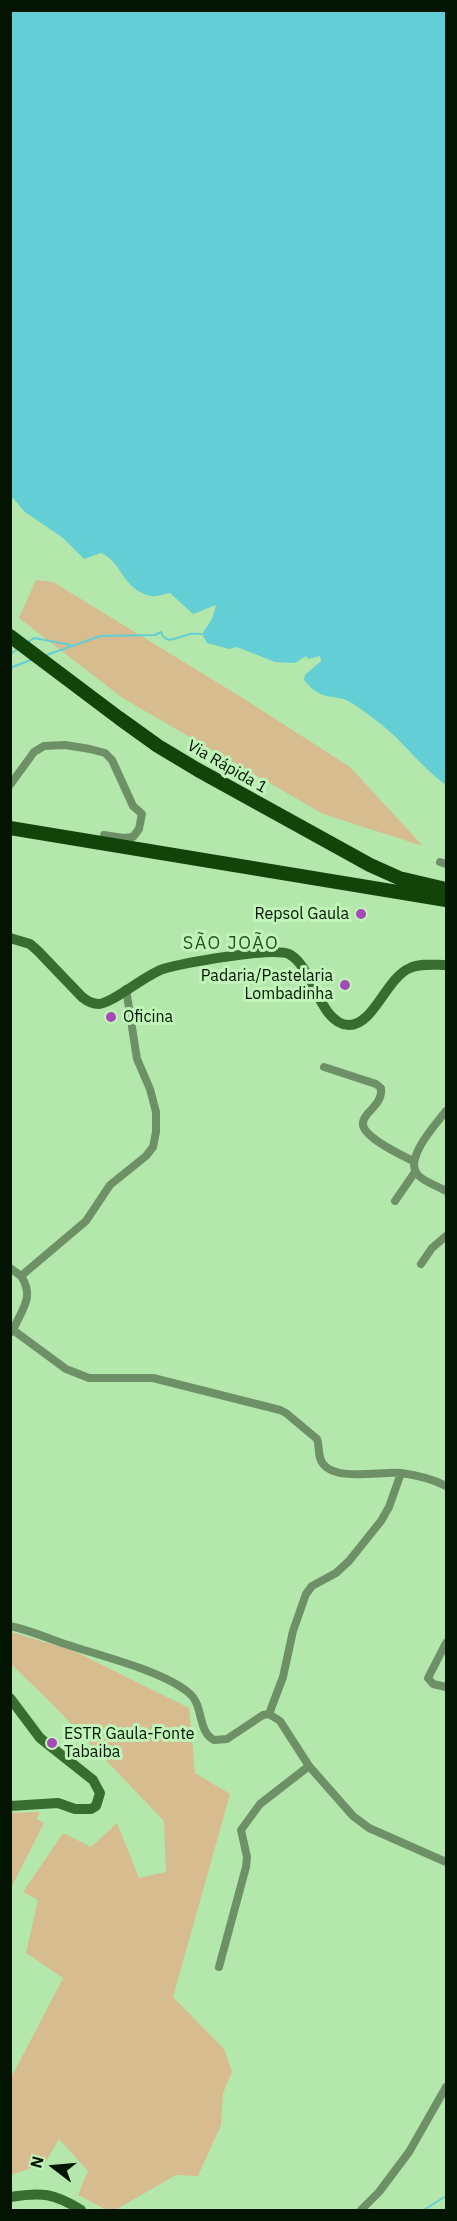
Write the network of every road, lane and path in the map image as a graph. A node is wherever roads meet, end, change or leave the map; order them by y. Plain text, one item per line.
1 (10, 636) edge
2 (10, 785) edge
3 (10, 828) edge
4 (104, 835) dead end
5 (447, 889) edge
6 (447, 900) edge
7 (10, 938) edge
8 (447, 965) edge
9 (126, 988) junction
10 (324, 1067) dead end
11 (447, 1111) edge
12 (413, 1161) junction
13 (415, 1172) junction
14 (447, 1191) edge
15 (395, 1201) dead end
16 (445, 1240) edge
17 (421, 1264) dead end
18 (10, 1268) edge
19 (21, 1276) junction
20 (12, 1331) edge
21 (401, 1473) junction
22 (447, 1486) edge
23 (10, 1626) edge
24 (447, 1643) edge
25 (447, 1687) edge
26 (10, 1698) edge
27 (269, 1714) junction
28 (309, 1766) junction
29 (10, 1806) edge
30 (447, 1862) edge
31 (219, 1967) dead end
32 (447, 2087) edge
33 (10, 2197) edge
34 (81, 2211) edge
35 (361, 2211) edge

1 - 5 highway, Via Rápida 1
2 - 4 street
3 - 6 highway
7 - 9 main road
8 - 9 main road
9 - 19 street
10 - 12 street
11 - 12 street
12 - 13 street
13 - 14 street
13 - 15 street
16 - 17 street
18 - 19 street
19 - 20 street
20 - 21 street
21 - 22 street
21 - 27 street
23 - 27 street
24 - 25 street
26 - 29 main road
27 - 28 street
28 - 30 street
28 - 31 street
32 - 35 street
33 - 34 main road

